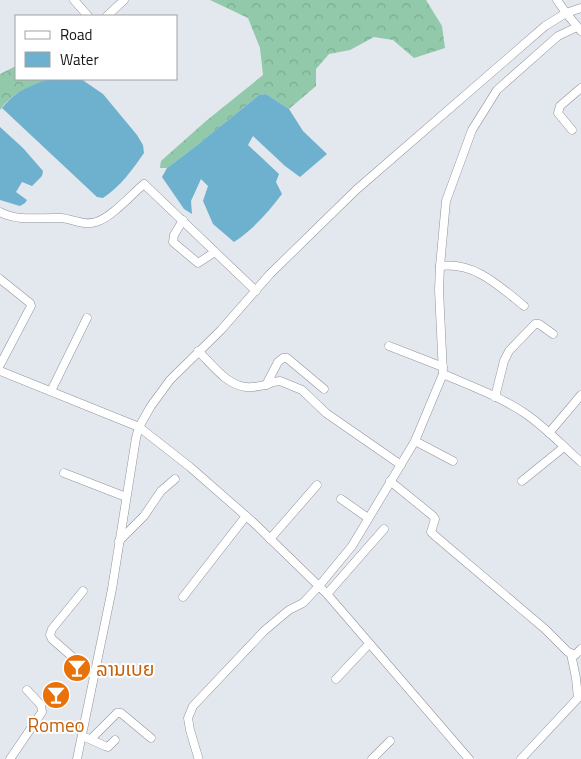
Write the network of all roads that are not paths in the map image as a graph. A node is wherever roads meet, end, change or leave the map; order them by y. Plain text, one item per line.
1 (74, 0) edge
2 (124, 0) edge
3 (558, 0) edge
4 (581, 8) edge
5 (566, 13) junction
6 (87, 15) edge
7 (108, 15) edge
8 (579, 29) edge
9 (581, 88) edge
10 (572, 130) dead end
11 (0, 212) edge
12 (183, 220) junction
13 (215, 252) junction
14 (440, 266) junction
15 (0, 279) edge
16 (256, 291) junction
17 (524, 306) dead end
18 (87, 318) dead end
19 (553, 334) dead end
20 (389, 346) dead end
21 (198, 351) junction
22 (0, 365) edge
23 (0, 370) edge
24 (443, 370) junction
25 (266, 386) junction
26 (324, 389) dead end
27 (51, 391) junction
28 (581, 395) edge
29 (495, 397) junction
30 (139, 427) junction
31 (549, 433) junction
32 (415, 441) junction
33 (564, 447) junction
34 (453, 461) dead end
35 (581, 462) edge
36 (400, 465) junction
37 (64, 472) dead end
38 (175, 479) dead end
39 (390, 480) junction
40 (522, 482) dead end
41 (318, 485) dead end
42 (126, 497) junction
43 (341, 499) dead end
44 (246, 516) junction
45 (368, 518) junction
46 (384, 528) dead end
47 (270, 539) junction
48 (119, 541) junction
49 (319, 586) junction
50 (82, 591) dead end
51 (327, 594) junction
52 (183, 596) dead end
53 (369, 644) junction
54 (581, 649) edge
55 (571, 654) junction
56 (93, 675) junction
57 (336, 679) dead end
58 (27, 690) dead end
59 (580, 699) edge
60 (82, 736) junction
61 (151, 738) dead end
62 (91, 739) junction
63 (115, 740) dead end
64 (390, 741) dead end
65 (198, 757) dead end
66 (10, 759) edge
67 (77, 759) edge
68 (372, 759) edge
69 (469, 759) edge
70 (521, 759) edge

1 - 6 street
2 - 7 street
3 - 5 street
4 - 5 street
5 - 8 street
5 - 16 street
8 - 14 street
9 - 10 street
11 - 12 street
12 - 13 street
12 - 13 street
13 - 16 street
14 - 17 street
14 - 24 street
15 - 22 street
16 - 21 street
18 - 27 street
19 - 29 street
20 - 24 street
21 - 25 street
21 - 30 street
23 - 27 street
24 - 29 street
24 - 32 street
25 - 26 street
25 - 36 street
27 - 30 street
28 - 31 street
29 - 31 street
30 - 42 street
30 - 44 street
31 - 33 street
32 - 34 street
32 - 36 street
33 - 35 street
33 - 40 street
36 - 39 street
37 - 42 street
38 - 48 street
39 - 45 street
39 - 55 street
41 - 47 street
42 - 48 street
43 - 45 street
44 - 47 street
44 - 52 street
45 - 49 street
46 - 51 street
47 - 49 street
48 - 56 street
49 - 51 street
49 - 65 street
50 - 56 street
51 - 53 street
53 - 57 street
53 - 69 street
54 - 55 street
55 - 59 street
56 - 60 street
58 - 66 street
59 - 70 street
60 - 62 street
60 - 67 street
61 - 62 street
62 - 63 street
64 - 68 street

